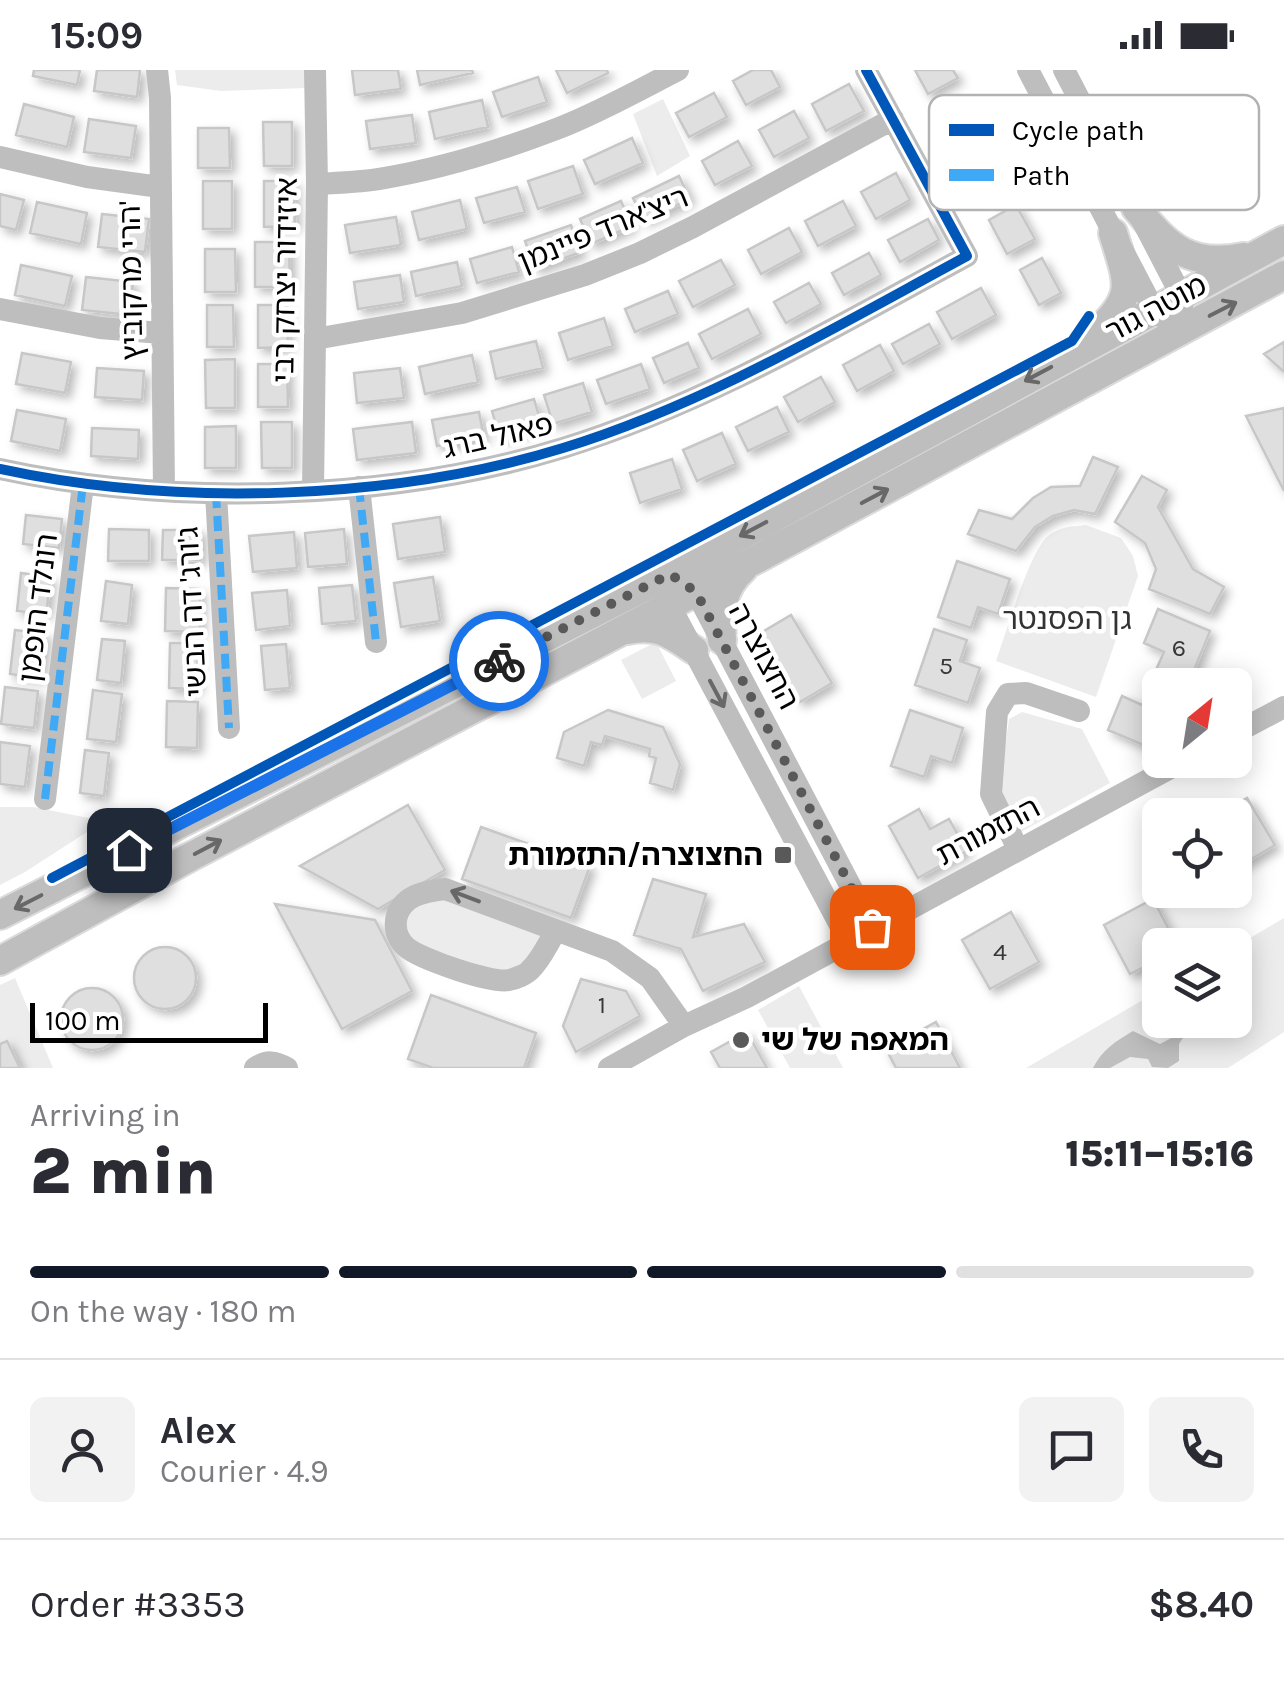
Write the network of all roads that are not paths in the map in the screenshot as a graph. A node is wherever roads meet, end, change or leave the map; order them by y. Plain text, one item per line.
1 (158, 70) edge
2 (315, 70) edge
3 (678, 70) edge
4 (866, 70) edge
5 (1028, 70) edge
6 (1041, 95) edge
7 (893, 120) junction
8 (0, 157) edge
9 (317, 184) junction
10 (929, 186) edge
11 (160, 187) junction
12 (942, 210) edge
13 (1102, 210) edge
14 (1137, 210) edge
15 (1138, 210) edge
16 (1114, 233) junction
17 (1272, 247) edge
18 (1284, 275) edge
19 (1182, 297) junction
20 (0, 309) edge
21 (1155, 312) junction
22 (1181, 330) junction
23 (161, 333) junction
24 (315, 338) junction
25 (1075, 354) junction
26 (0, 469) edge
27 (83, 484) junction
28 (359, 487) junction
29 (164, 490) junction
30 (313, 490) junction
31 (216, 493) junction
32 (751, 562) junction
33 (670, 574) junction
34 (696, 592) junction
35 (670, 606) junction
36 (621, 630) junction
37 (722, 640) junction
38 (376, 642) dead end
39 (694, 650) junction
40 (1284, 707) edge
41 (1079, 712) dead end
42 (1252, 724) edge
43 (229, 728) dead end
44 (1150, 778) edge
45 (45, 798) dead end
46 (1018, 849) junction
47 (0, 915) edge
48 (872, 927) junction
49 (556, 930) junction
50 (848, 940) junction
51 (0, 961) edge
52 (684, 1026) junction
53 (256, 1068) edge
54 (286, 1068) edge
55 (609, 1068) edge

1 - 11 street, הרי מרקוביץ'
2 - 9 street, איזידור יצחק רבי
3 - 9 street
4 - 7 street
5 - 6 street
7 - 10 street, פאול ברג
7 - 24 street, ריצ'ארד פיינמן
8 - 11 street
9 - 24 street, איזידור יצחק רבי
11 - 23 street, הרי מרקוביץ'
12 - 28 street, פאול ברג
13 - 16 street
14 - 19 street
15 - 17 main road
16 - 21 street
16 - 25 main road
17 - 19 main road, מוטה גור
22 -> 18 main road, מוטה גור
19 - 21 main road, מוטה גור
19 - 22 street
20 - 23 street
21 - 22 street
21 - 25 main road, מוטה גור
32 -> 22 main road, מוטה גור
23 - 29 street, הרי מרקוביץ'
24 - 30 street, איזידור יצחק רבי
25 -> 33 main road, מוטה גור
26 - 27 street, פאול ברג
27 - 29 street, פאול ברג
27 - 45 street, רונלד הופמן
28 - 30 street, פאול ברג
28 - 38 street
29 - 31 street, פאול ברג
30 - 31 street, פאול ברג
31 - 43 street, ג'ורג' דה הבשי
32 - 34 main road, מוטה גור
32 - 37 main road
33 - 34 street, החצוצרה
33 - 35 street, החצוצרה
33 -> 47 main road, מוטה גור
34 - 35 main road, מוטה גור
34 - 37 street, החצוצרה
35 - 36 main road, מוטה גור
35 - 39 street, החצוצרה
36 - 39 main road
51 -> 36 main road, מוטה גור
37 - 48 street, החצוצרה
39 -> 50 street, החצוצרה
40 - 42 street
41 - 46 street
44 - 46 street, התזמורת
46 - 48 street, התזמורת
48 - 50 street, התזמורת
49 -> 49 street
49 - 52 street
50 - 52 street, התזמורת
52 - 55 street, התזמורת
53 - 54 street

